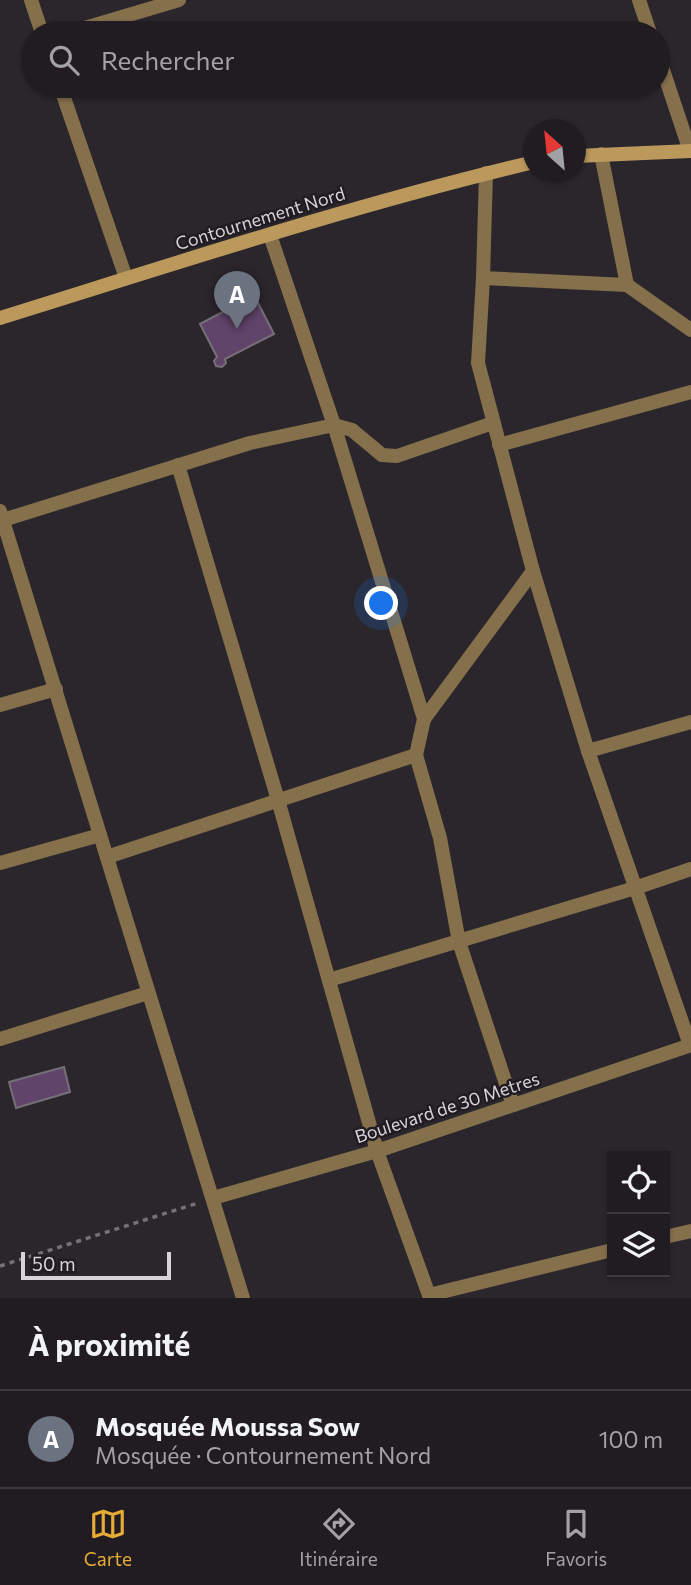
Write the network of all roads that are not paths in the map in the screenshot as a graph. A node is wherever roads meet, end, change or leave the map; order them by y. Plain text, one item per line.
1 (31, 0) edge
2 (179, 0) edge
3 (639, 0) edge
4 (38, 21) edge
5 (108, 21) edge
6 (646, 21) edge
7 (670, 91) edge
8 (64, 98) edge
9 (690, 151) edge
10 (601, 154) junction
11 (586, 155) edge
12 (523, 165) edge
13 (486, 173) junction
14 (270, 235) junction
15 (126, 278) junction
16 (483, 278) junction
17 (627, 285) junction
18 (0, 318) edge
19 (691, 330) edge
20 (691, 392) edge
21 (493, 423) junction
22 (334, 425) junction
23 (499, 444) junction
24 (178, 465) junction
25 (2, 515) edge
26 (533, 571) junction
27 (56, 689) junction
28 (0, 705) edge
29 (424, 719) junction
30 (691, 722) edge
31 (588, 751) junction
32 (416, 755) junction
33 (278, 800) junction
34 (100, 835) junction
35 (107, 857) junction
36 (0, 863) edge
37 (691, 869) edge
38 (635, 888) junction
39 (459, 942) junction
40 (329, 980) junction
41 (148, 993) junction
42 (0, 1039) edge
43 (691, 1045) edge
44 (513, 1105) junction
45 (377, 1151) junction
46 (213, 1198) junction
47 (690, 1233) edge
48 (670, 1236) edge
49 (607, 1251) edge
50 (430, 1296) edge
51 (243, 1298) edge

1 - 4 street
2 - 5 street
3 - 6 street
7 - 9 street
8 - 15 street
9 - 10 street
10 - 11 street
10 - 17 street
12 - 13 street, Contournement Nord
13 - 14 street, Contournement Nord
13 - 16 street
14 - 15 street, Contournement Nord
14 - 22 street
15 - 18 street, Contournement Nord
16 - 17 street
16 - 21 street
17 - 19 street
20 - 23 street
21 - 22 street
21 - 23 street
22 - 24 street
22 - 29 street
23 - 26 street
24 - 25 street
24 - 33 street
25 - 27 street
26 - 29 street
26 - 31 street
27 - 28 street
27 - 34 street
29 - 32 street
30 - 31 street
31 - 38 street
32 - 33 street
32 - 39 street
33 - 35 street
33 - 40 street
34 - 35 street
34 - 36 street
35 - 41 street
37 - 38 street
38 - 39 street
38 - 43 street
39 - 40 street
39 - 44 street
40 - 45 street
41 - 42 street
41 - 46 street
43 - 44 street, Boulevard de 30 Metres
44 - 45 street, Boulevard de 30 Metres
45 - 46 street, Boulevard de 30 Metres
45 - 50 street
46 - 51 street
47 - 48 street
49 - 50 street

